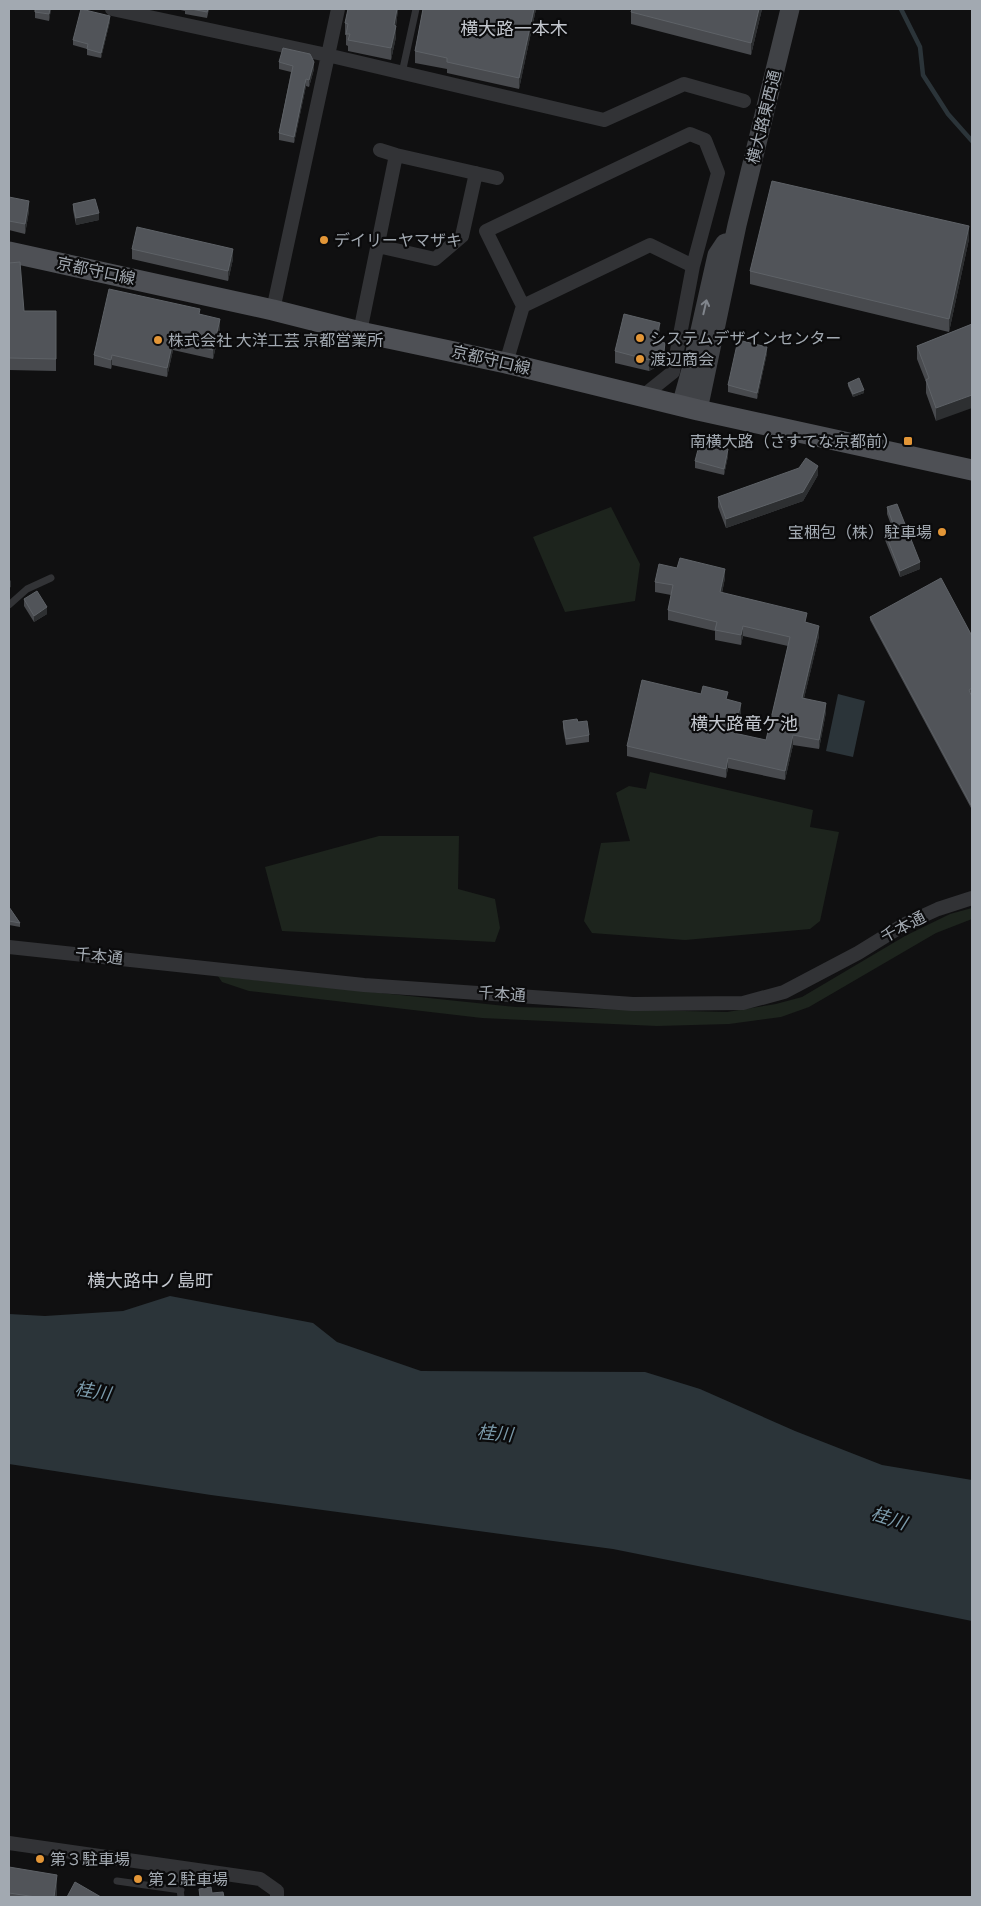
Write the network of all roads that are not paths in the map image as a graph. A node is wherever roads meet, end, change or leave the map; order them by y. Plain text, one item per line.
1 (112, 9) edge
2 (338, 9) edge
3 (416, 9) edge
4 (790, 9) edge
5 (327, 55) junction
6 (402, 73) junction
7 (744, 101) dead end
8 (380, 150) dead end
9 (396, 155) junction
10 (476, 173) junction
11 (497, 178) dead end
12 (378, 246) junction
13 (9, 252) edge
14 (693, 266) junction
15 (523, 306) junction
16 (274, 310) junction
17 (360, 332) junction
18 (506, 363) junction
19 (643, 396) junction
20 (689, 408) junction
21 (972, 470) edge
22 (51, 578) dead end
23 (9, 605) edge
24 (972, 898) edge
25 (9, 947) edge
26 (9, 1843) edge
27 (177, 1868) junction
28 (117, 1881) dead end
29 (181, 1894) edge
30 (276, 1897) edge

1 - 5 street
2 - 5 street
3 - 6 lane
4 - 20 street, 横大路東西通
5 - 6 street
5 - 16 street
6 - 7 street
8 - 9 street
9 - 10 street
9 - 12 street
10 - 11 street
10 - 12 street
12 - 17 street
13 - 16 main road, 京都守口線
14 - 15 street
14 - 15 street
14 - 19 street
15 - 18 street
16 - 17 main road, 京都守口線
17 - 18 main road, 京都守口線
18 - 19 main road, 京都守口線
19 - 20 main road, 京都守口線
20 - 21 main road, 京都守口線
22 - 23 lane
24 - 25 street, 千本通
26 - 27 street
27 - 29 lane
27 - 30 street
28 - 29 lane

